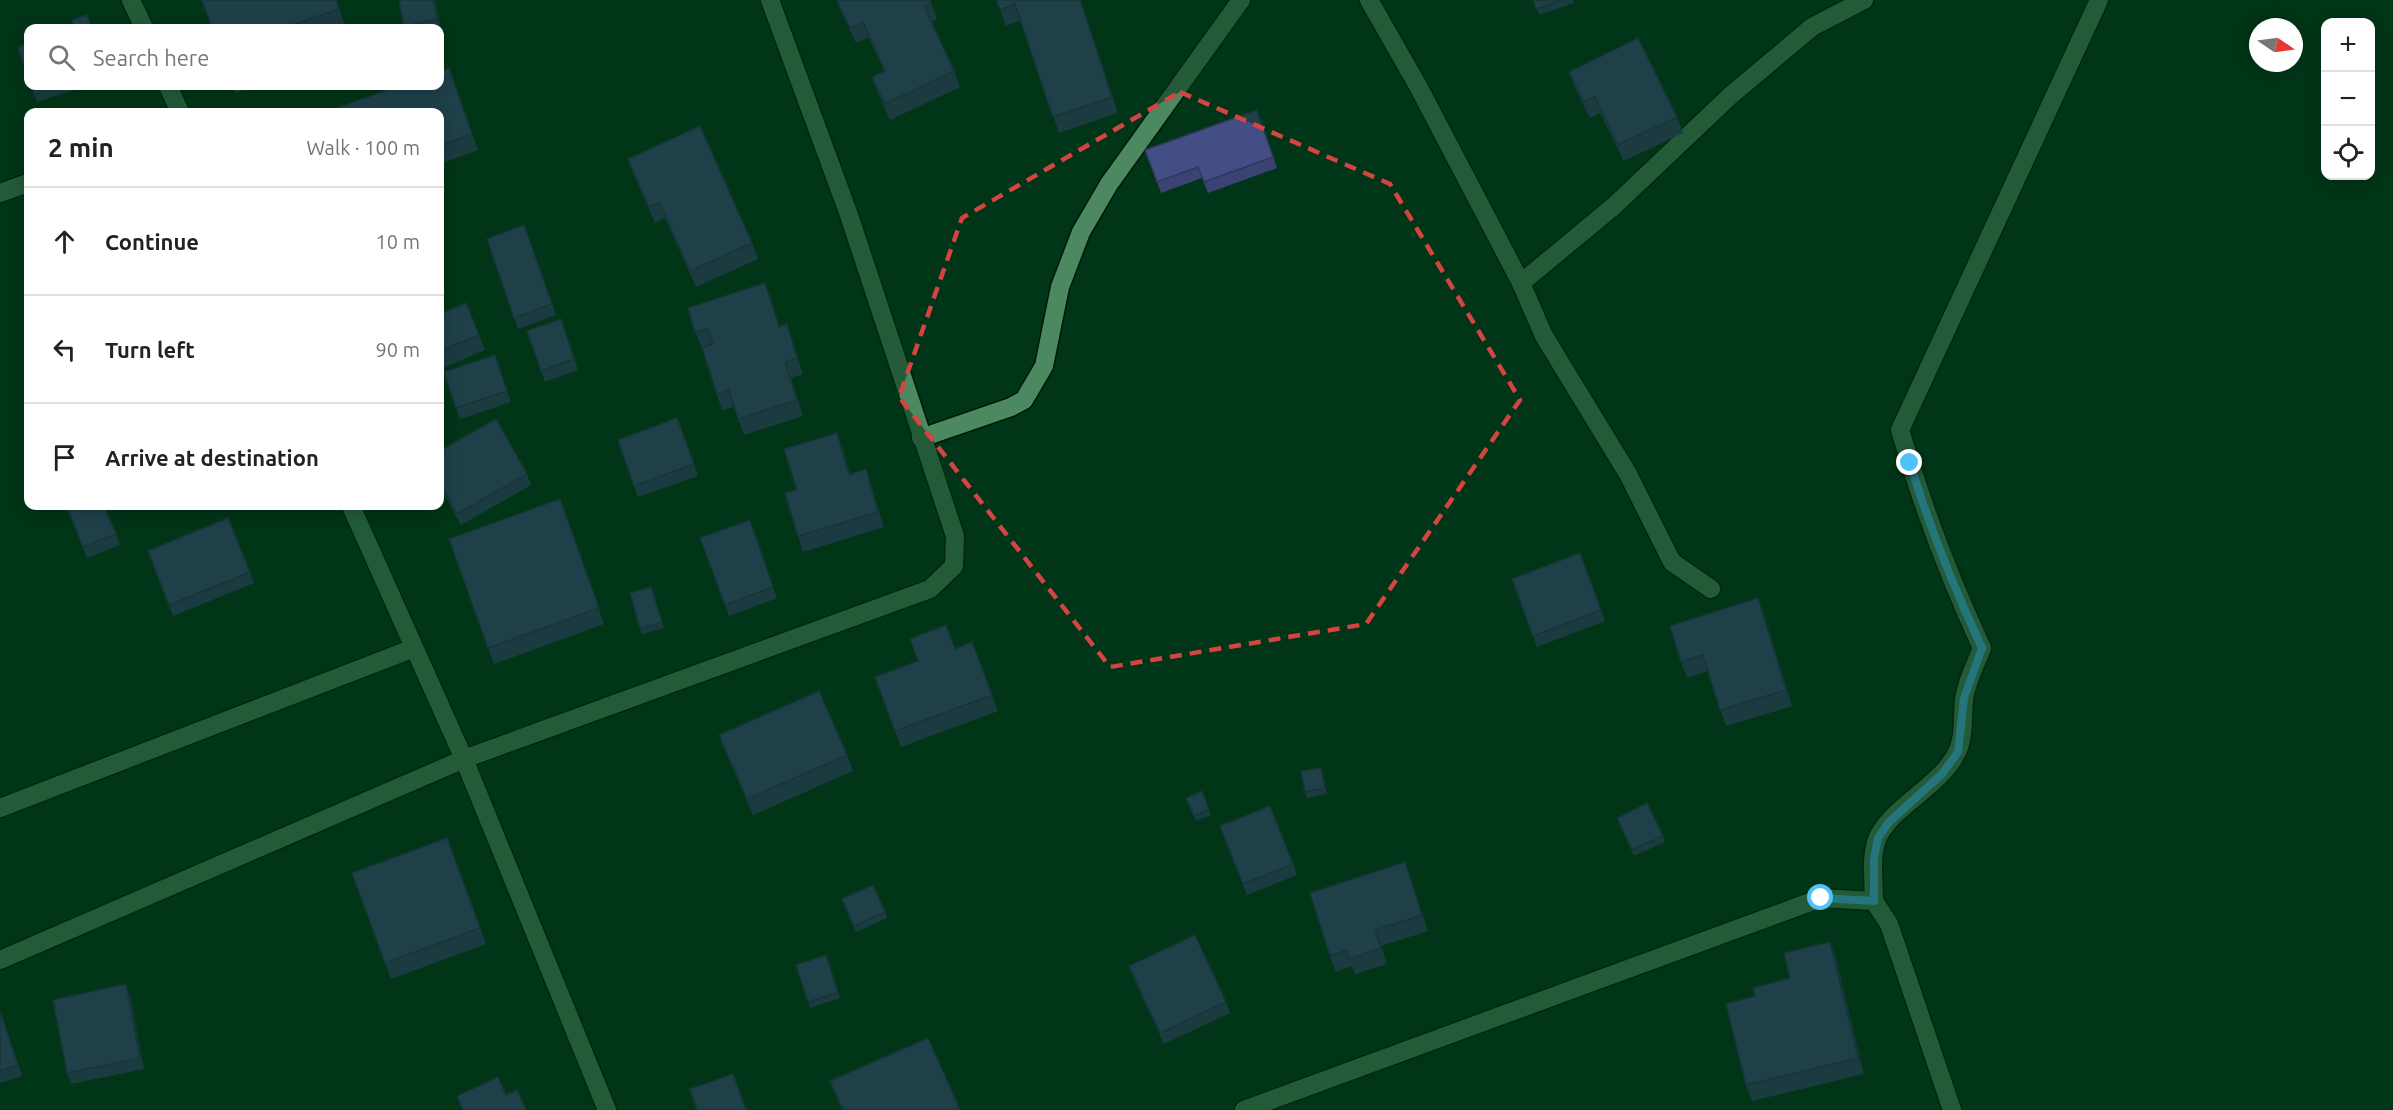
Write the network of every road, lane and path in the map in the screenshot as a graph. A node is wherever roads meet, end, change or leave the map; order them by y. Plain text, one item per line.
1 (131, 0) edge
2 (770, 0) edge
3 (1241, 0) edge
4 (1369, 0) edge
5 (1864, 0) edge
6 (2099, 0) edge
7 (142, 24) edge
8 (170, 90) edge
9 (178, 108) edge
10 (24, 184) edge
11 (0, 193) edge
12 (1521, 283) junction
13 (921, 438) junction
14 (353, 510) edge
15 (1711, 590) dead end
16 (414, 648) junction
17 (464, 759) junction
18 (0, 808) edge
19 (1874, 901) junction
20 (0, 960) edge
21 (607, 1110) edge
22 (1244, 1110) edge
23 (1952, 1110) edge

1 - 7 street
2 - 13 street
3 - 13 street
4 - 12 street
5 - 12 street
6 - 19 street
8 - 9 street
10 - 11 street
12 - 15 street
13 - 17 street
14 - 16 street
16 - 17 street
16 - 18 street
17 - 20 street
17 - 21 street
19 - 22 street
19 - 23 street

